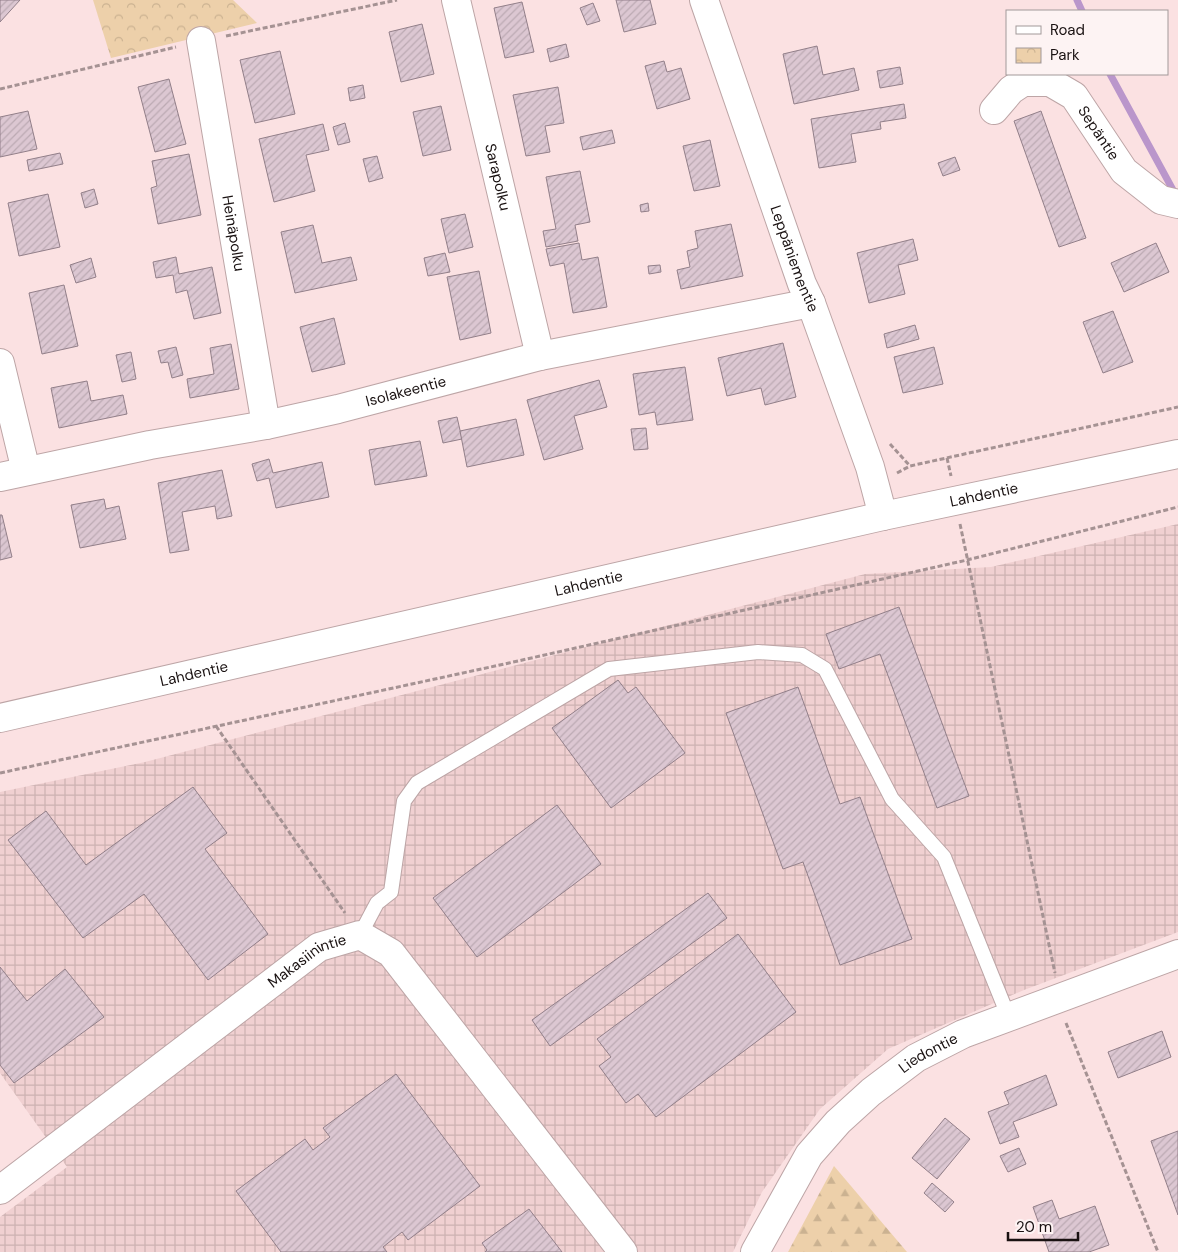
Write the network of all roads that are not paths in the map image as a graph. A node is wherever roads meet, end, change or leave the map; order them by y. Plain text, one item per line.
1 (456, 0) edge
2 (704, 0) edge
3 (201, 41) dead end
4 (994, 110) dead end
5 (1178, 204) edge
6 (811, 303) junction
7 (540, 356) junction
8 (0, 363) edge
9 (266, 425) junction
10 (1178, 454) edge
11 (26, 471) junction
12 (0, 477) edge
13 (883, 516) junction
14 (0, 718) edge
15 (360, 935) junction
16 (1178, 954) edge
17 (1009, 1018) junction
18 (0, 1190) edge
19 (623, 1252) edge
20 (755, 1252) edge

1 - 7 street, Sarapolku
2 - 6 street, Leppäniementie
3 - 9 street, Heinäpolku
4 - 5 street, Sepäntie
6 - 7 street, Isolakeentie
6 - 13 street, Leppäniementie
7 - 9 street, Isolakeentie
8 - 11 street
9 - 11 street, Isolakeentie
10 - 13 street, Lahdentie
11 - 12 street, Isolakeentie
13 - 14 street, Lahdentie
15 - 17 lane
15 - 18 street, Makasiinintie
15 - 19 street, Makasiinintie
16 - 17 street, Liedontie
17 - 20 street, Liedontie

